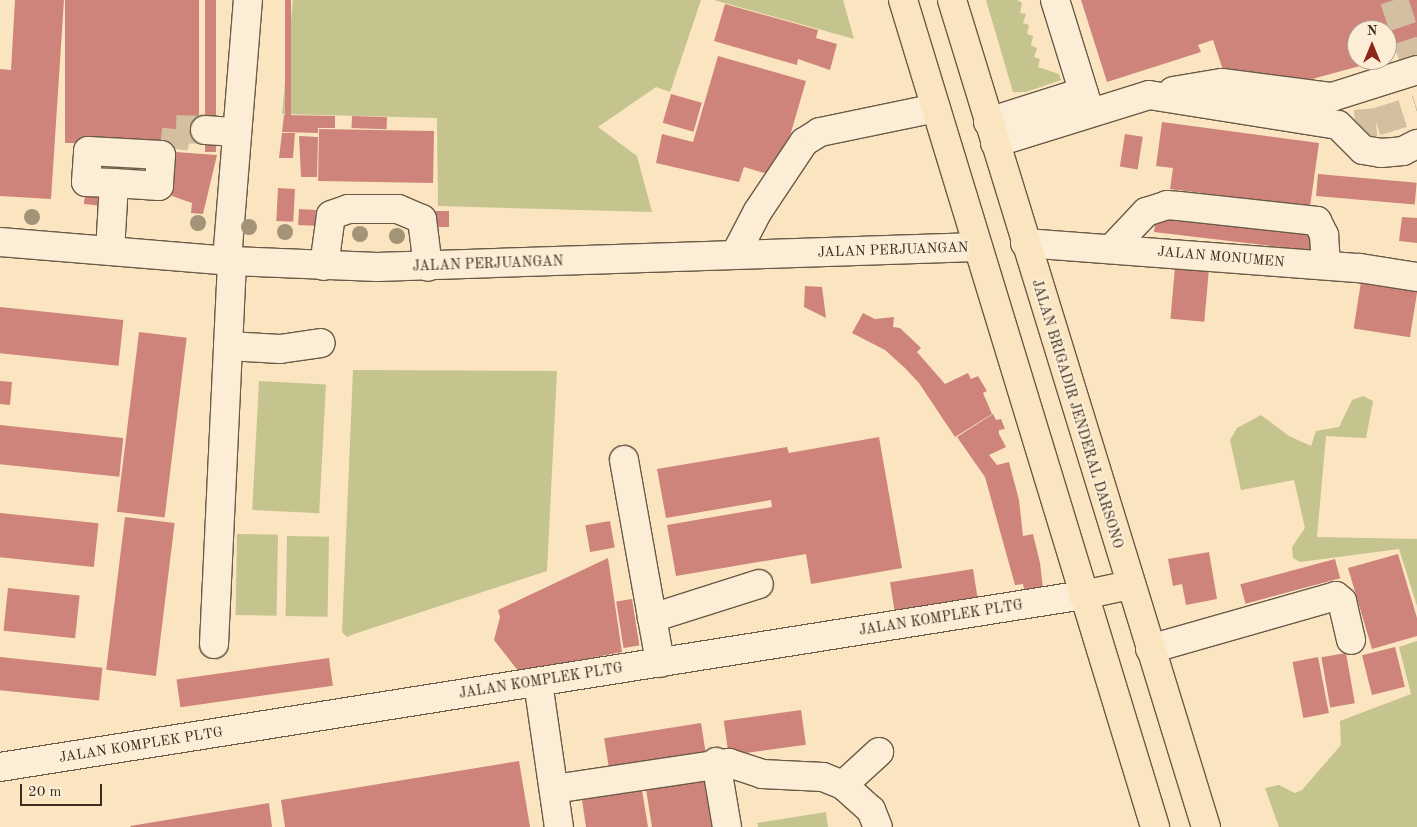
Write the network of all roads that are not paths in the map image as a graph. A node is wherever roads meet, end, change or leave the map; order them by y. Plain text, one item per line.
1 (248, 0) edge
2 (903, 0) edge
3 (952, 0) edge
4 (1055, 0) edge
5 (1417, 70) edge
6 (1149, 95) junction
7 (1086, 102) junction
8 (936, 108) junction
9 (205, 130) tunnel mouth
10 (236, 132) junction
11 (992, 132) junction
12 (1417, 144) edge
13 (114, 183) junction
14 (0, 242) edge
15 (1025, 243) junction
16 (978, 247) junction
17 (1112, 248) junction
18 (110, 251) junction
19 (736, 253) junction
20 (230, 260) junction
21 (1326, 265) junction
22 (324, 266) junction
23 (428, 267) junction
24 (1417, 277) edge
25 (321, 343) dead end
26 (228, 346) junction
27 (624, 460) dead end
28 (759, 584) dead end
29 (1130, 585) junction
30 (1083, 596) junction
31 (652, 618) junction
32 (1351, 640) dead end
33 (214, 644) dead end
34 (1150, 649) junction
35 (660, 662) junction
36 (538, 682) junction
37 (879, 752) dead end
38 (716, 762) junction
39 (0, 767) edge
40 (843, 785) junction
41 (554, 789) junction
42 (559, 827) edge
43 (727, 827) edge
44 (878, 827) edge
45 (1155, 827) edge
46 (1206, 827) edge

1 - 10 street
2 - 8 highway
3 - 11 highway, JALAN BRIGADIR JENDERAL DARSONO
4 - 7 street
5 - 6 street
6 - 7 street
6 - 12 street
7 - 11 street
7 - 11 street
8 - 16 highway
8 - 19 street
9 - 10 street
10 - 20 street
11 - 15 highway, JALAN BRIGADIR JENDERAL DARSONO
13 - 13 street
13 - 18 street
14 - 18 street, JALAN PERJUANGAN
15 - 17 street, JALAN MONUMEN
15 - 29 highway, JALAN BRIGADIR JENDERAL DARSONO
16 - 19 street, JALAN PERJUANGAN
16 - 30 highway
17 - 21 street, JALAN MONUMEN
17 - 21 street
18 - 20 street, JALAN PERJUANGAN
19 - 23 street, JALAN PERJUANGAN
20 - 22 street, JALAN PERJUANGAN
20 - 26 street
21 - 24 street, JALAN MONUMEN
22 - 23 street, JALAN PERJUANGAN
22 - 23 street
25 - 26 street
26 - 33 street
27 - 31 street
28 - 31 street
29 - 30 highway
29 - 34 highway, JALAN BRIGADIR JENDERAL DARSONO
30 - 35 street, JALAN KOMPLEK PLTG
30 - 45 highway
31 - 35 street
32 - 34 street
34 - 46 highway, JALAN BRIGADIR JENDERAL DARSONO
35 - 36 street, JALAN KOMPLEK PLTG
36 - 39 street, JALAN KOMPLEK PLTG
36 - 41 street
37 - 40 street
38 - 40 street
38 - 41 street
38 - 43 street
40 - 44 street
41 - 42 street

